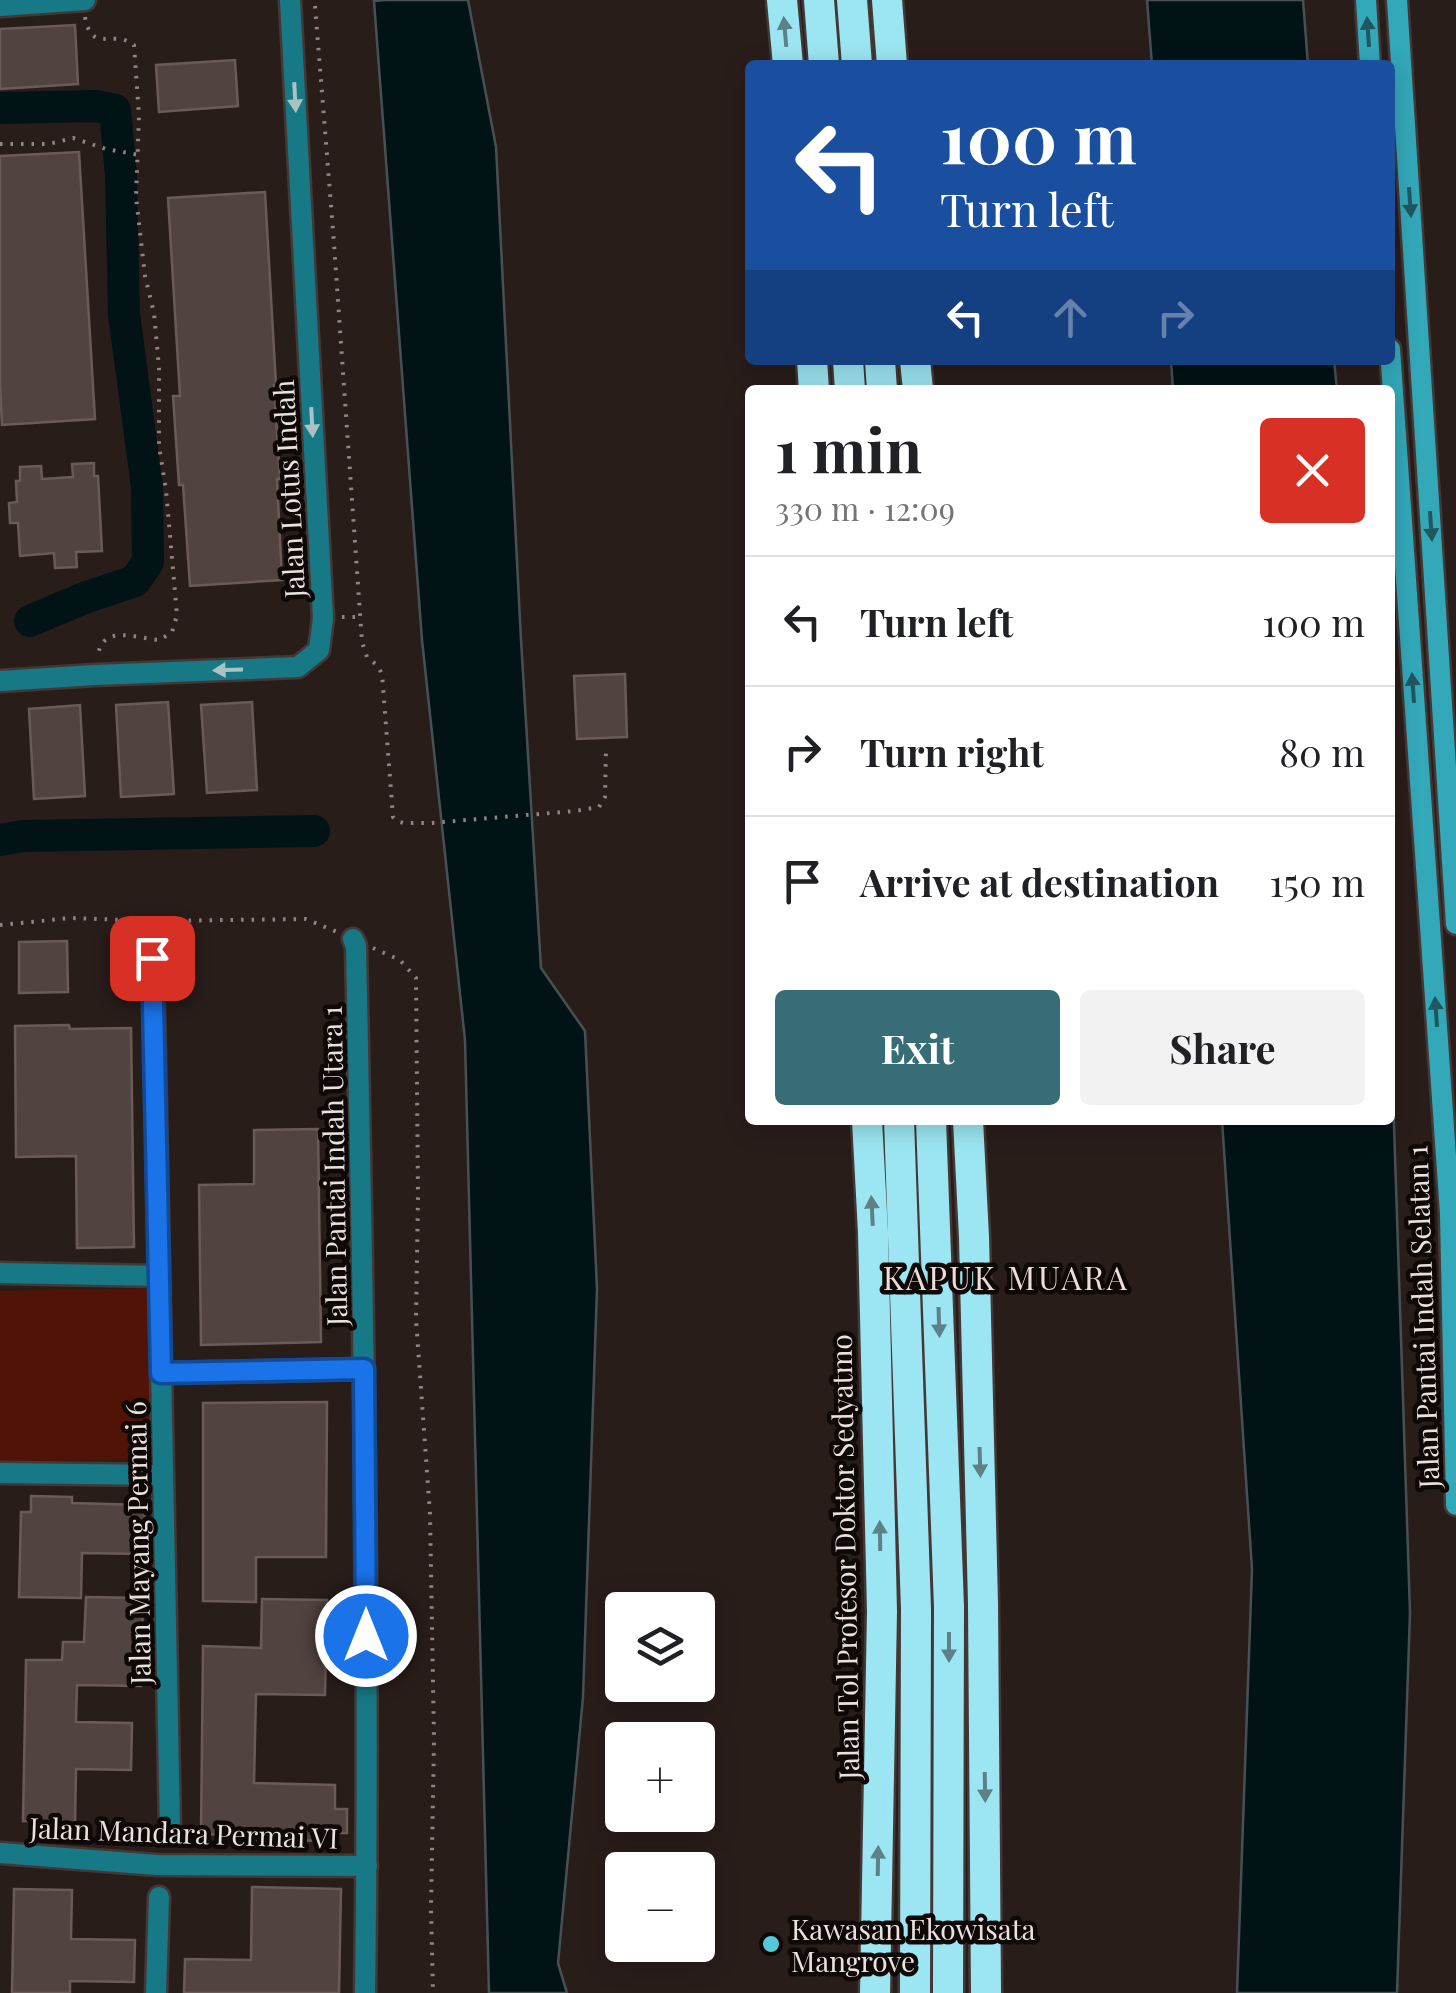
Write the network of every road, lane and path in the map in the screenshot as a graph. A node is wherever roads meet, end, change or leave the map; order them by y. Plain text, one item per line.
1 (84, 0) edge
2 (290, 0) edge
3 (782, 0) edge
4 (819, 0) edge
5 (852, 0) edge
6 (886, 0) edge
7 (1366, 0) edge
8 (1397, 0) edge
9 (0, 6) edge
10 (314, 6) dead end
11 (788, 60) edge
12 (824, 60) edge
13 (857, 60) edge
14 (892, 60) edge
15 (1370, 60) edge
16 (0, 144) edge
17 (136, 155) junction
18 (1395, 418) edge
19 (96, 675) junction
20 (0, 681) edge
21 (606, 748) dead end
22 (1456, 924) edge
23 (0, 925) edge
24 (353, 939) junction
25 (152, 958) dead end
26 (867, 1125) edge
27 (899, 1125) edge
28 (932, 1125) edge
29 (968, 1125) edge
30 (1453, 1214) edge
31 (0, 1273) edge
32 (159, 1276) junction
33 (364, 1369) junction
34 (161, 1373) junction
35 (0, 1472) edge
36 (163, 1476) junction
37 (1456, 1505) edge
38 (170, 1828) dead end
39 (0, 1852) edge
40 (367, 1866) junction
41 (159, 1897) dead end
42 (156, 1993) edge
43 (365, 1993) edge
44 (434, 1993) edge
45 (875, 1993) edge
46 (915, 1993) edge
47 (948, 1993) edge
48 (986, 1993) edge

1 - 9 street
1 - 17 path
2 -> 19 street, Jalan Lotus Indah
11 -> 3 highway
4 - 12 highway
5 - 13 highway
6 - 14 highway
15 -> 7 street
8 -> 22 street
10 - 21 path
16 - 17 path
17 - 19 path
30 -> 18 street, Jalan Pantai Indah Selatan 1
19 - 20 street, Jalan Lotus Indah
23 - 24 path
24 - 33 street, Jalan Pantai Indah Utara 1
24 - 44 path
25 - 32 street, Jalan Mayang Permai 6
45 -> 26 highway, Jalan Tol Profesor Doktor Sedyatmo
27 - 46 highway
28 -> 47 highway
29 -> 48 highway
30 - 37 street, Jalan Pantai Indah Selatan 1
31 - 32 street
32 - 34 street, Jalan Mayang Permai 6
33 - 34 street
33 - 40 street, Jalan Pantai Indah Utara 1
34 - 36 street, Jalan Mayang Permai 6
35 - 36 street
36 - 38 street, Jalan Mayang Permai 6
39 - 40 street, Jalan Mandara Permai VI
40 - 43 street, Jalan Pantai Indah Utara 1
41 - 42 street

